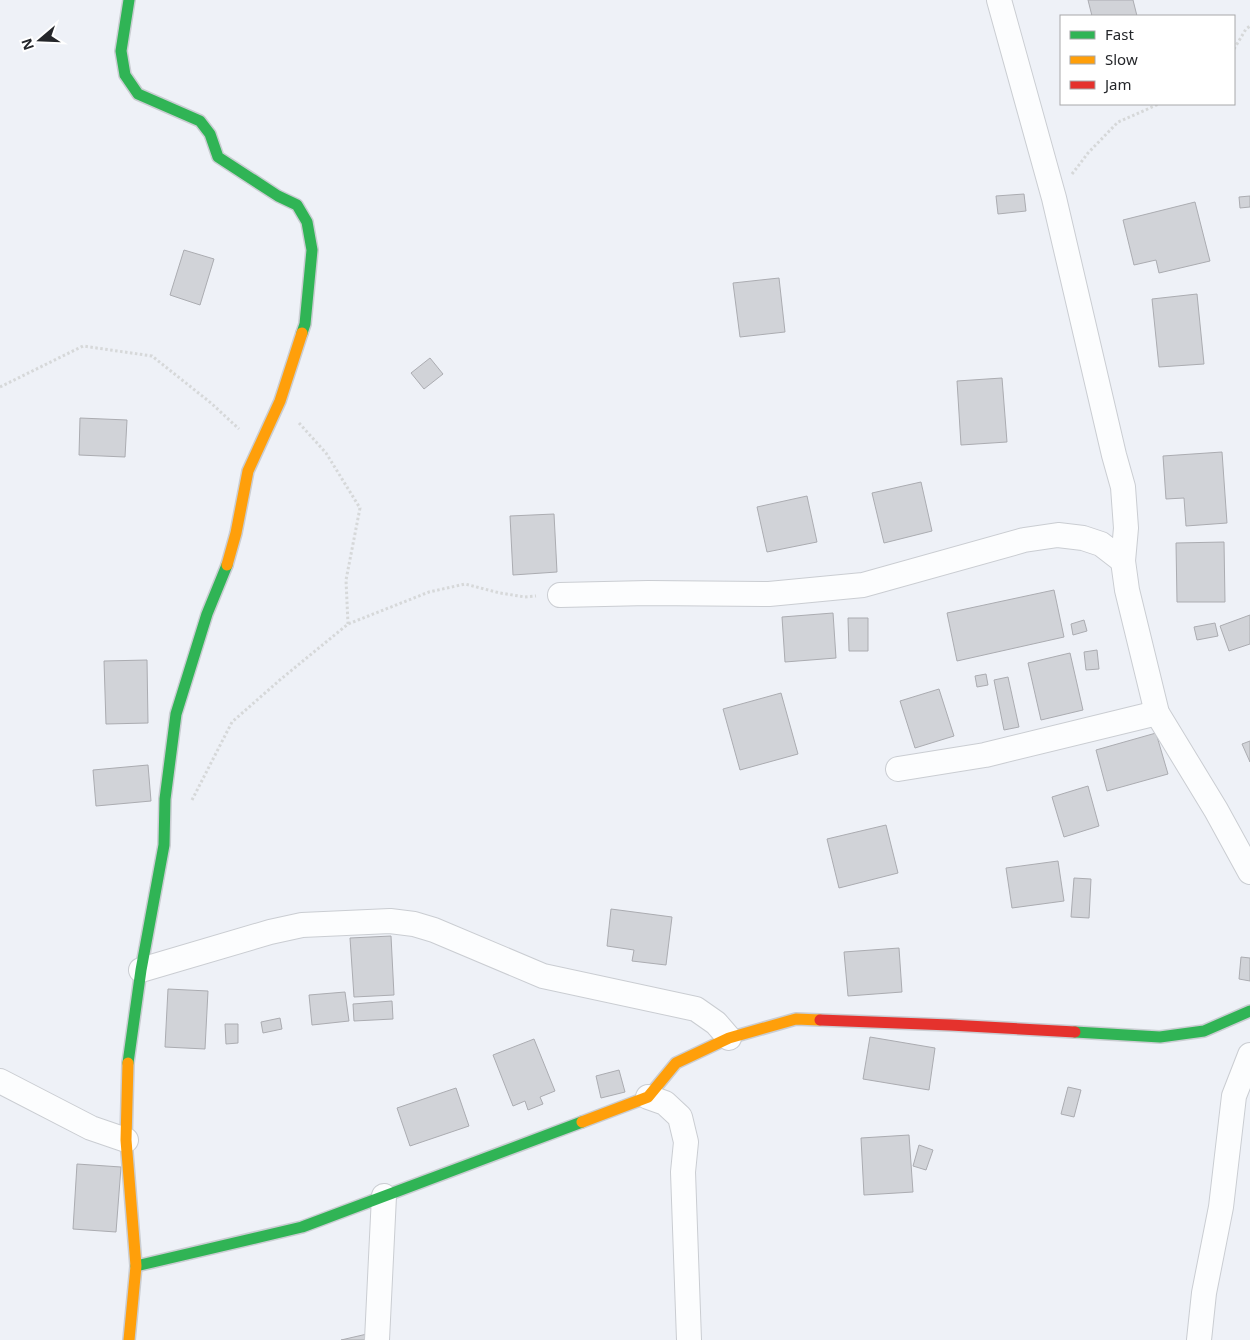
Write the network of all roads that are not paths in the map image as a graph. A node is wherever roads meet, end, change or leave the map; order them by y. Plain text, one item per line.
1 (129, 0) edge
2 (1000, 0) edge
3 (1123, 561) junction
4 (560, 595) road end
5 (1157, 713) junction
6 (898, 769) dead end
7 (1250, 872) edge
8 (141, 970) junction
9 (1250, 1011) edge
10 (729, 1038) junction
11 (1250, 1055) edge
12 (0, 1081) edge
13 (648, 1097) junction
14 (126, 1140) junction
15 (384, 1196) junction
16 (136, 1266) junction
17 (129, 1340) edge
18 (378, 1340) edge
19 (690, 1340) edge
20 (1199, 1340) edge

1 - 8 street
2 - 3 street
3 - 4 street
3 - 5 street
5 - 6 street
5 - 7 street
8 - 10 street
8 - 14 street
9 - 10 street
10 - 13 street
11 - 20 street
12 - 14 street
13 - 15 street
13 - 19 street
14 - 16 street
15 - 16 street
15 - 18 street
16 - 17 street

